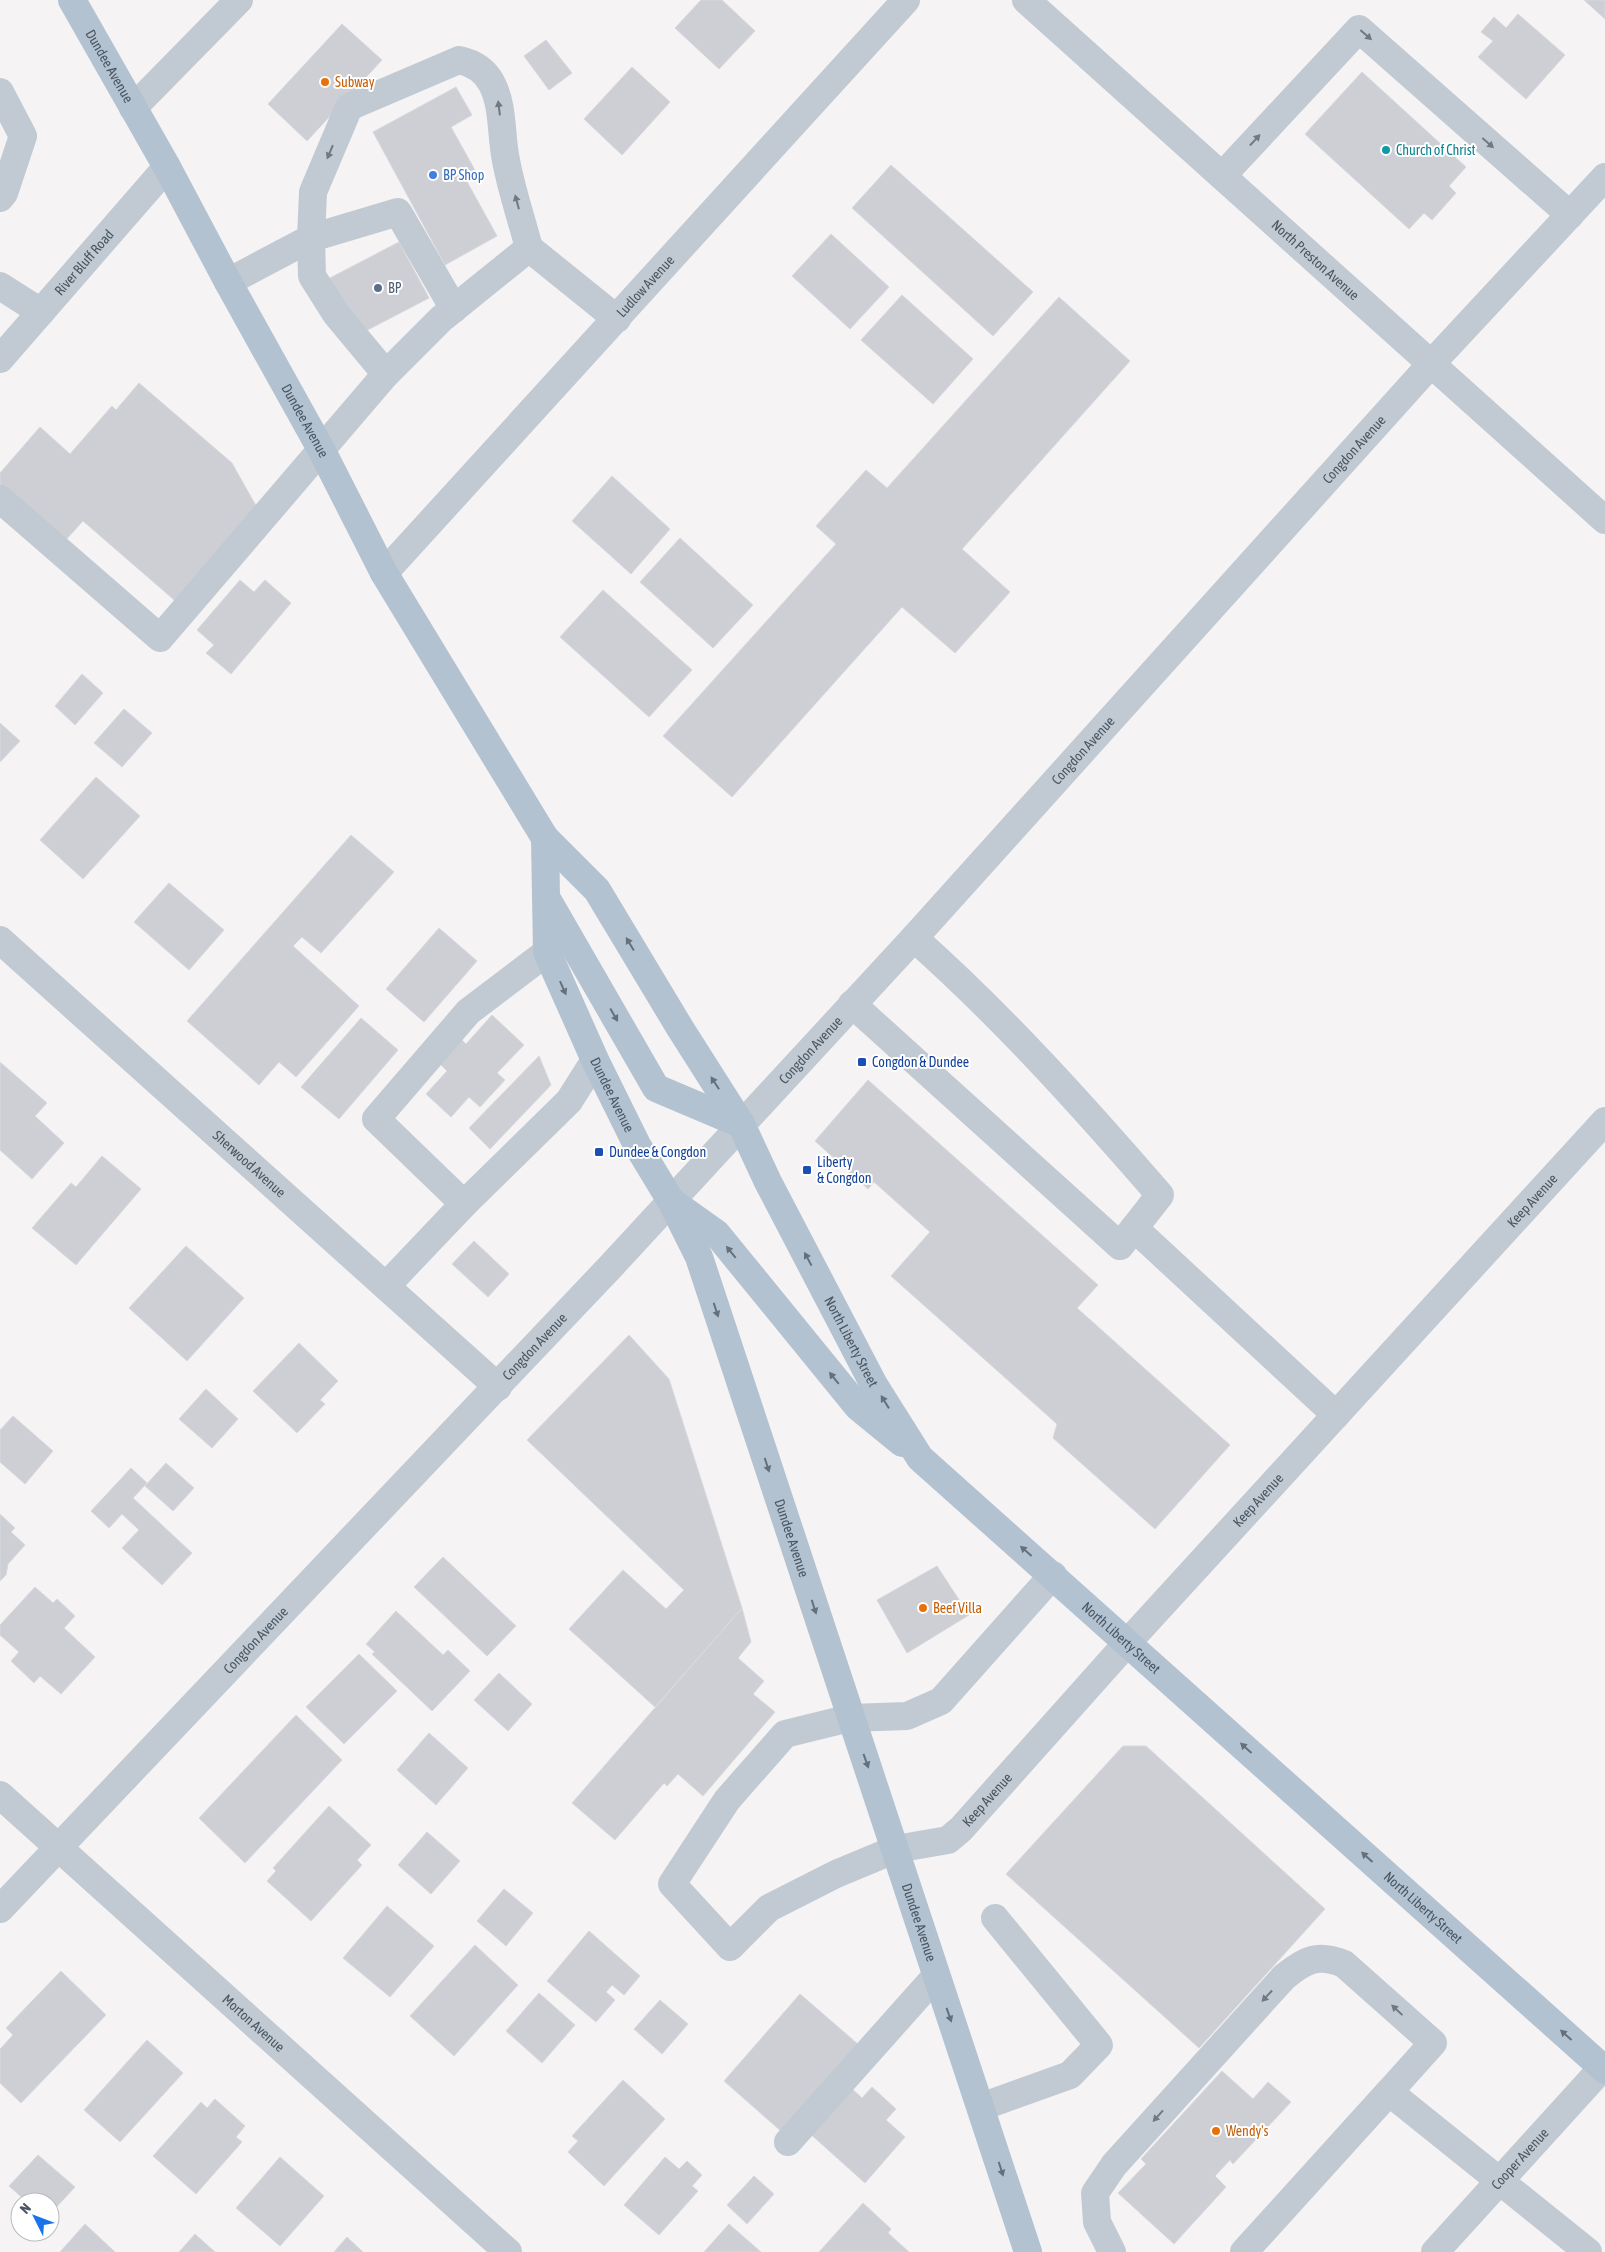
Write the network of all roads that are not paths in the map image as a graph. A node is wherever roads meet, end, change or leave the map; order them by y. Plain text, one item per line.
1 (72, 0) edge
2 (239, 0) edge
3 (906, 0) edge
4 (1026, 0) edge
5 (0, 92) edge
6 (133, 108) junction
7 (167, 167) junction
8 (1222, 176) junction
9 (1605, 177) edge
10 (0, 198) edge
11 (1570, 215) junction
12 (311, 238) junction
13 (529, 248) junction
14 (228, 282) junction
15 (0, 286) edge
16 (454, 309) junction
17 (41, 312) junction
18 (617, 319) junction
19 (0, 359) edge
20 (1431, 364) junction
21 (386, 374) junction
22 (322, 452) junction
23 (0, 499) edge
24 (1605, 520) edge
25 (384, 573) junction
26 (545, 838) junction
27 (546, 897) junction
28 (914, 938) junction
29 (0, 940) edge
30 (547, 952) junction
31 (852, 1004) junction
32 (595, 1060) junction
33 (1605, 1120) edge
34 (741, 1124) junction
35 (671, 1201) junction
36 (464, 1204) junction
37 (1134, 1228) junction
38 (386, 1286) junction
39 (498, 1387) junction
40 (1336, 1415) junction
41 (920, 1458) junction
42 (1053, 1576) junction
43 (1128, 1642) junction
44 (850, 1718) junction
45 (0, 1795) edge
46 (58, 1848) junction
47 (896, 1849) junction
48 (0, 1909) edge
49 (996, 1918) dead end
50 (936, 1976) junction
51 (1604, 2067) edge
52 (1389, 2092) junction
53 (981, 2108) junction
54 (788, 2142) dead end
55 (1500, 2180) junction
56 (508, 2252) edge
57 (1028, 2252) edge
58 (1112, 2252) edge
59 (1244, 2252) edge
60 (1435, 2252) edge
61 (1588, 2252) edge

1 - 6 main road, Dundee Avenue
2 - 6 street
3 - 18 street, Ludlow Avenue
4 - 8 street, North Preston Avenue
5 - 10 street
6 - 7 main road, Dundee Avenue
7 - 14 main road, Dundee Avenue
7 - 17 street, River Bluff Road
8 -> 11 street
8 - 20 street, North Preston Avenue
9 - 11 street, Congdon Avenue
11 - 20 street, Congdon Avenue
13 -> 12 street
12 - 14 street
12 - 16 street
12 - 21 street
13 - 16 street
13 - 18 street
14 - 22 main road, Dundee Avenue
15 - 17 street
16 - 21 street
17 - 19 street, River Bluff Road
18 - 25 street, Ludlow Avenue
20 - 24 street, North Preston Avenue
20 - 28 street, Congdon Avenue
21 - 22 street
22 - 23 street
22 - 25 main road, Dundee Avenue
25 - 26 main road, Dundee Avenue
26 - 27 main road, Dundee Avenue
34 -> 26 main road, Dundee Avenue
27 - 30 main road, Dundee Avenue
27 -> 34 main road
28 - 31 street, Congdon Avenue
28 - 37 street
29 - 38 street, Sherwood Avenue
30 -> 32 main road, Dundee Avenue
30 - 36 street
31 - 34 street, Congdon Avenue
31 - 37 street
32 - 35 main road, Dundee Avenue
32 - 36 street
33 - 40 street, Keep Avenue
34 - 35 street, Congdon Avenue
41 -> 34 main road, North Liberty Street
35 - 39 street, Congdon Avenue
41 -> 35 main road
35 -> 44 main road, Dundee Avenue
36 - 38 street
37 - 40 street
38 - 39 street, Sherwood Avenue
39 - 46 street, Congdon Avenue
40 - 43 street, Keep Avenue
42 -> 41 main road, North Liberty Street
42 - 43 main road, North Liberty Street
42 - 44 street
43 - 47 street, Keep Avenue
51 -> 43 main road, North Liberty Street
44 -> 47 main road, Dundee Avenue
44 - 47 street, Keep Avenue
45 - 46 street, Morton Avenue
46 - 48 street, Congdon Avenue
46 - 56 street, Morton Avenue
47 - 50 main road, Dundee Avenue
49 - 53 street
50 -> 53 main road, Dundee Avenue
50 - 54 street
51 - 55 street, Cooper Avenue
52 - 55 street
52 -> 58 street
52 - 59 street
53 -> 57 main road, Dundee Avenue
55 - 60 street, Cooper Avenue
55 - 61 street

